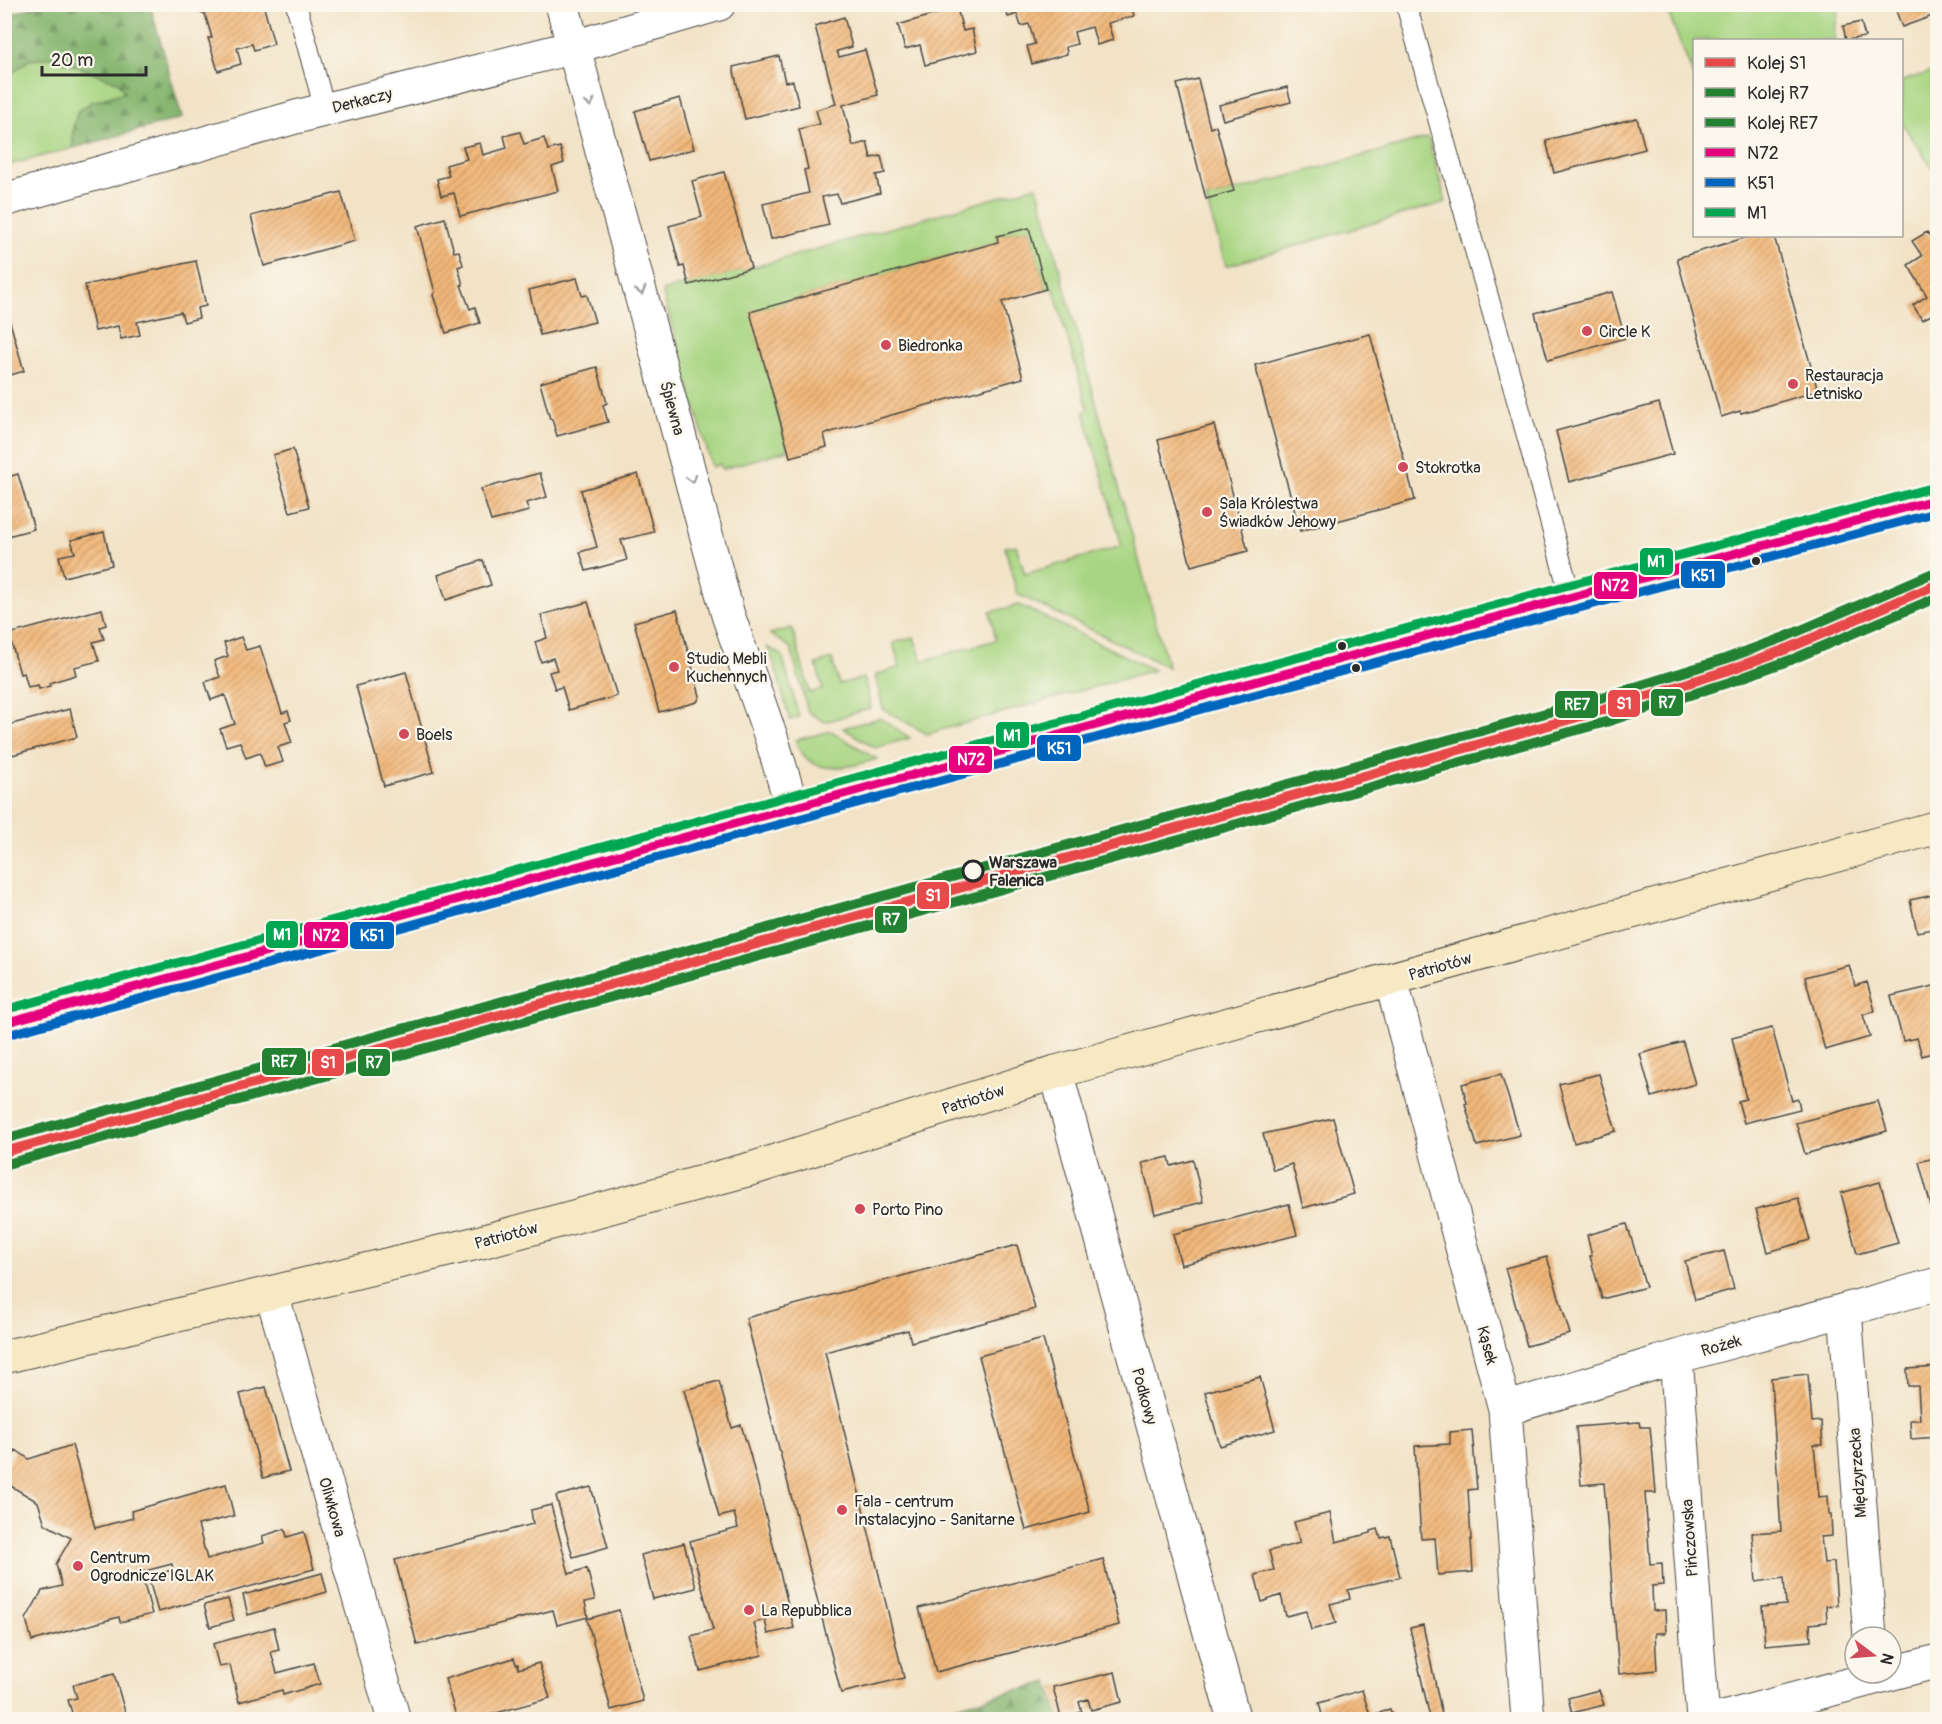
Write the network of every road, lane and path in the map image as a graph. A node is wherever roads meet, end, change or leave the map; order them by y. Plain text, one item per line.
1 (296, 4) edge
2 (562, 4) edge
3 (719, 4) edge
4 (1406, 4) edge
5 (574, 46) junction
6 (325, 110) junction
7 (4, 200) edge
8 (1938, 499) edge
9 (1571, 599) junction
10 (793, 810) junction
11 (1938, 827) edge
12 (1391, 980) junction
13 (6, 1017) edge
14 (1056, 1072) junction
15 (1938, 1284) edge
16 (272, 1294) junction
17 (1845, 1310) junction
18 (4, 1356) edge
19 (1676, 1357) junction
20 (1505, 1409) junction
21 (1869, 1625) edge
22 (1938, 1661) edge
23 (1903, 1669) edge
24 (1843, 1684) edge
25 (394, 1719) edge
26 (1234, 1719) edge
27 (1528, 1719) edge
28 (1703, 1719) edge
29 (1716, 1719) edge

1 - 6 lane
2 - 5 street, Śpiewna
3 - 5 street, Derkaczy
4 - 9 lane
5 - 6 street, Derkaczy
5 -> 10 street, Śpiewna
6 - 7 street, Derkaczy
8 - 9 main road
9 - 10 main road
10 - 13 main road
11 - 12 main road, Patriotów
12 - 14 main road, Patriotów
12 - 20 street, Kąsek
14 - 16 main road, Patriotów
14 - 26 street, Podkowy
15 - 17 street, Rożek
16 - 18 main road, Patriotów
16 - 25 street, Oliwkowa
17 - 19 street, Rożek
17 - 21 street, Międzyrzecka
19 - 20 street, Rożek
19 - 28 street, Pińczowska
20 - 27 street, Kąsek
22 - 23 street
24 - 29 street

